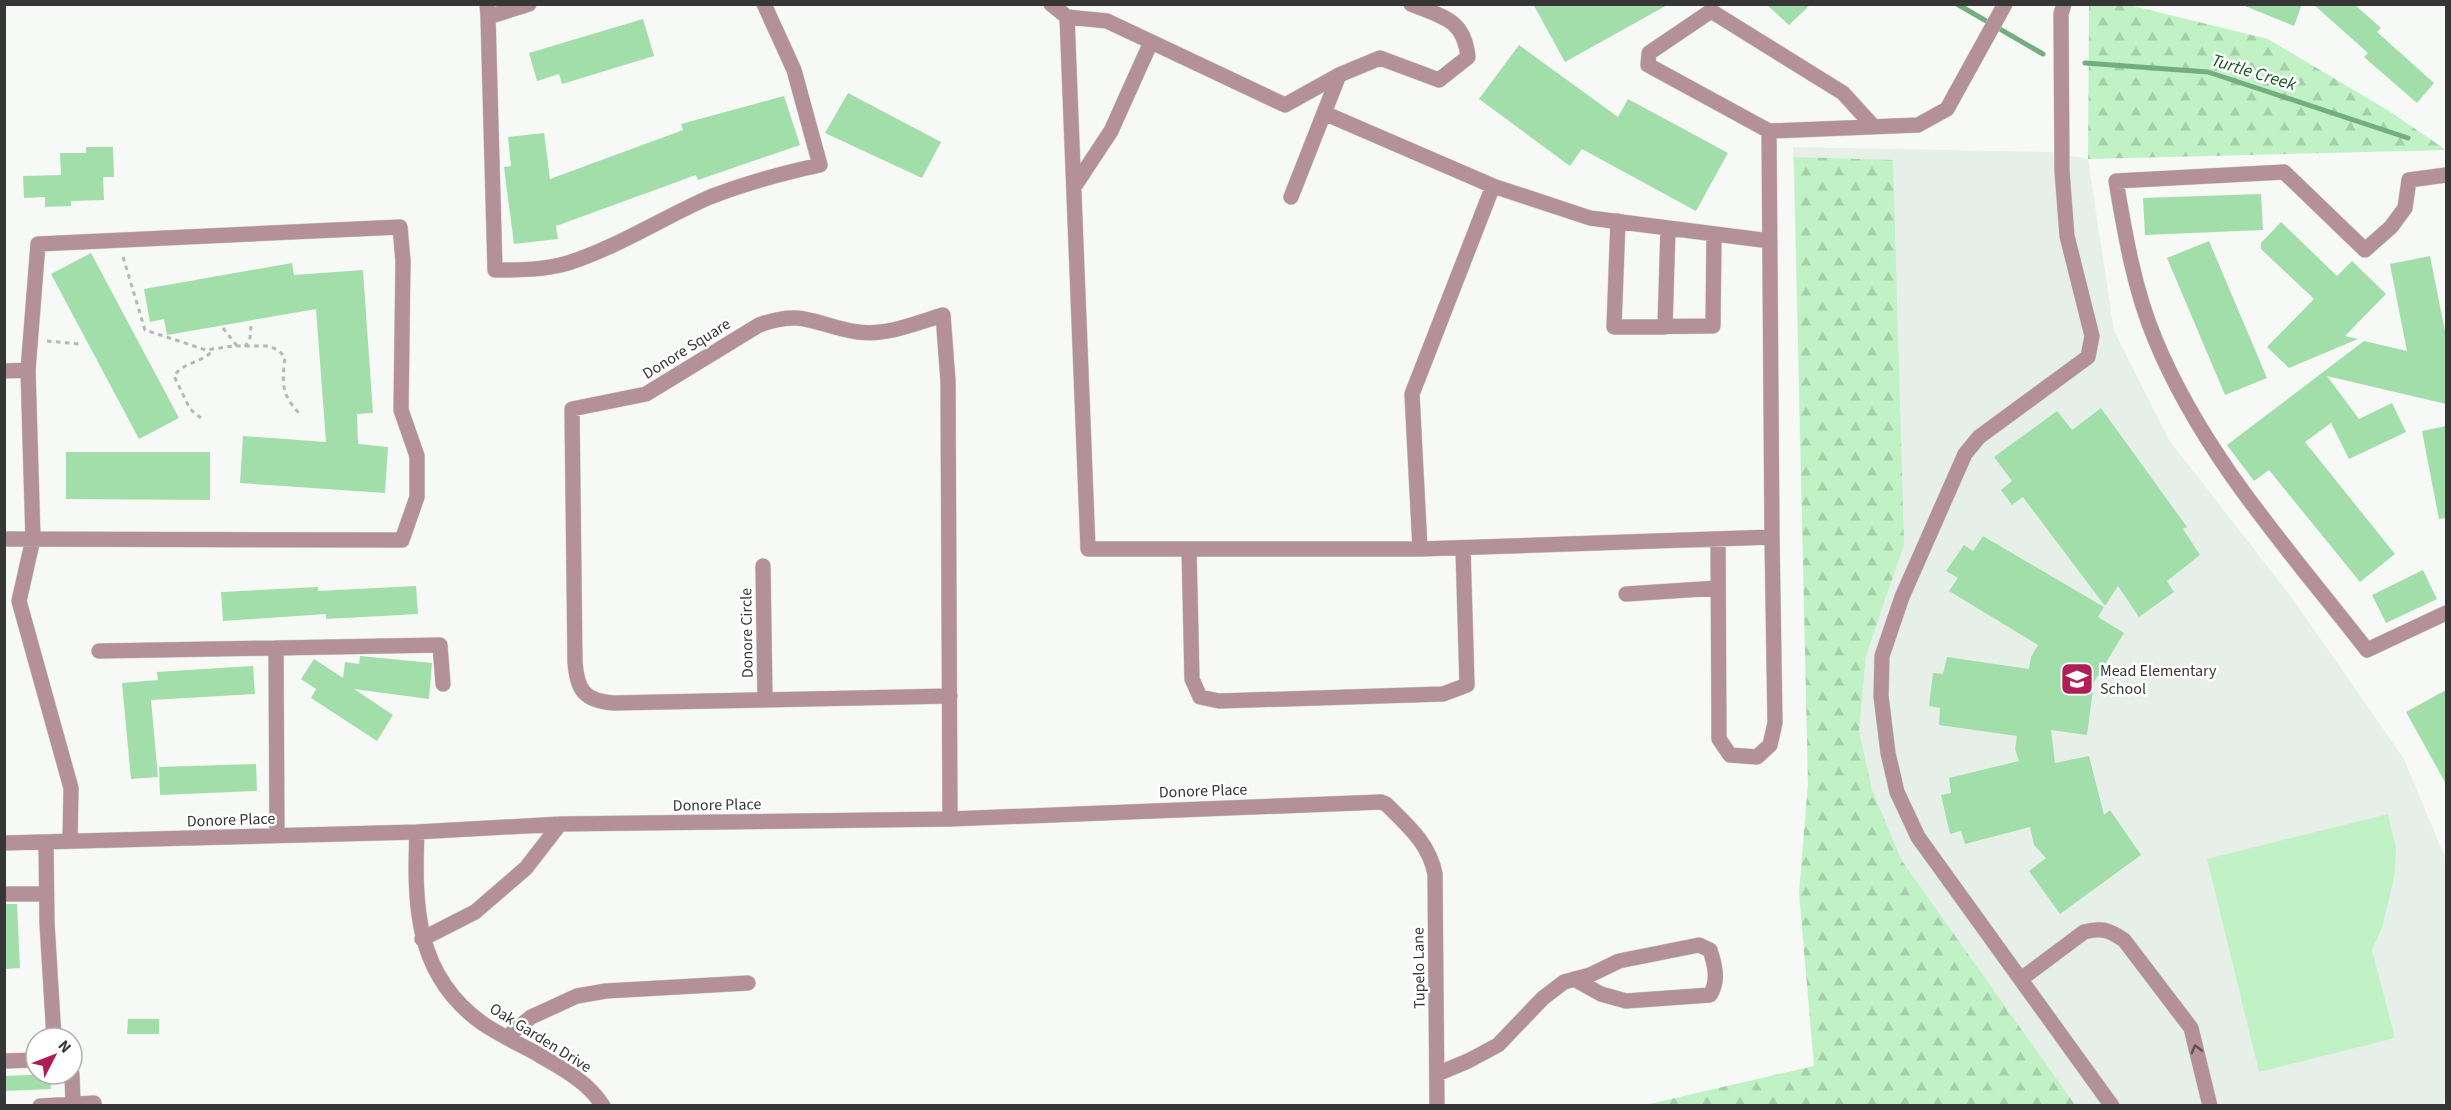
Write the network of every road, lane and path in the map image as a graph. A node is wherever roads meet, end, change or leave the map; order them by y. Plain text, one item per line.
1 (530, 4) edge
2 (764, 4) edge
3 (1050, 4) edge
4 (1411, 4) edge
5 (2005, 4) edge
6 (2064, 4) edge
7 (488, 11) edge
8 (1067, 17) junction
9 (1151, 42) junction
10 (1339, 75) junction
11 (1324, 113) junction
12 (1874, 127) junction
13 (1769, 131) junction
14 (2446, 176) edge
15 (1076, 184) junction
16 (1493, 186) junction
17 (1292, 196) dead end
18 (1618, 221) junction
19 (1668, 228) junction
20 (1714, 234) junction
21 (120, 240) junction
22 (1770, 241) junction
23 (251, 326) dead end
24 (1665, 327) junction
25 (223, 328) dead end
26 (30, 343) junction
27 (79, 344) dead end
28 (245, 347) junction
29 (239, 348) junction
30 (212, 351) junction
31 (28, 370) junction
32 (4, 371) edge
33 (299, 413) dead end
34 (201, 418) dead end
35 (1772, 537) junction
36 (4, 539) edge
37 (33, 539) junction
38 (1718, 539) junction
39 (1463, 548) junction
40 (1189, 549) junction
41 (1420, 549) junction
42 (764, 566) dead end
43 (1718, 588) junction
44 (1626, 594) dead end
45 (2446, 613) edge
46 (276, 648) junction
47 (99, 651) dead end
48 (443, 684) dead end
49 (950, 696) junction
50 (765, 700) junction
51 (950, 819) junction
52 (560, 824) junction
53 (417, 832) junction
54 (1416, 835) joint
55 (277, 836) junction
56 (70, 841) junction
57 (46, 842) junction
58 (4, 843) edge
59 (4, 894) edge
60 (46, 894) junction
61 (422, 939) junction
62 (1574, 979) junction
63 (2021, 980) junction
64 (748, 983) dead end
65 (53, 1026) edge
66 (507, 1037) junction
67 (24, 1060) edge
68 (4, 1061) edge
69 (1437, 1074) junction
70 (72, 1086) edge
71 (73, 1104) junction
72 (39, 1106) edge
73 (94, 1106) edge
74 (603, 1106) edge
75 (1437, 1106) edge
76 (2112, 1106) edge
77 (2210, 1106) edge

1 - 7 street
2 - 7 street
3 - 8 street
4 - 10 street
5 - 12 street
6 - 63 street
8 - 9 street
8 - 15 street
9 - 10 street
9 - 15 street
10 - 11 street
11 - 16 street
11 - 17 street
12 - 13 street
12 - 13 street
13 - 22 street
14 - 45 street
15 - 40 street
16 - 18 street
16 - 41 street
18 - 19 street
18 - 24 street
19 - 20 street
19 - 24 street
20 - 22 street
20 - 24 street
21 - 26 street
21 - 30 path
21 - 37 street
22 - 35 street
23 - 28 path
25 - 29 path
26 - 27 path
26 - 31 street
28 - 29 path
28 - 33 path
29 - 30 path
30 - 34 path
31 - 32 street
31 - 37 street
35 - 38 street
35 - 43 street
36 - 37 street
37 - 56 street
38 - 39 street
38 - 43 street
39 - 40 street
39 - 41 street
40 - 41 street
42 - 50 street, Donore Circle
43 - 44 street
46 - 47 street
46 - 48 street
46 - 55 street
49 - 50 street, Donore Square
49 - 50 street, Donore Square
49 - 51 street, Donore Square
51 - 52 street, Donore Place
51 - 54 street, Donore Place
52 - 53 street, Donore Place
52 - 61 street
53 - 55 street, Donore Place
53 - 61 street, Oak Garden Drive
54 - 69 street, Tupelo Lane
55 - 56 street, Donore Place
56 - 57 street, Donore Place
57 - 58 street, Donore Place
57 - 60 street
59 - 60 street
60 - 65 street
61 - 66 street, Oak Garden Drive
62 - 62 street
62 - 69 street
63 - 76 street
77 -> 63 street
64 - 66 street
66 - 74 street, Oak Garden Drive
67 - 68 street
69 - 75 street, Tupelo Lane
70 - 71 street
71 - 72 street
71 - 73 street

